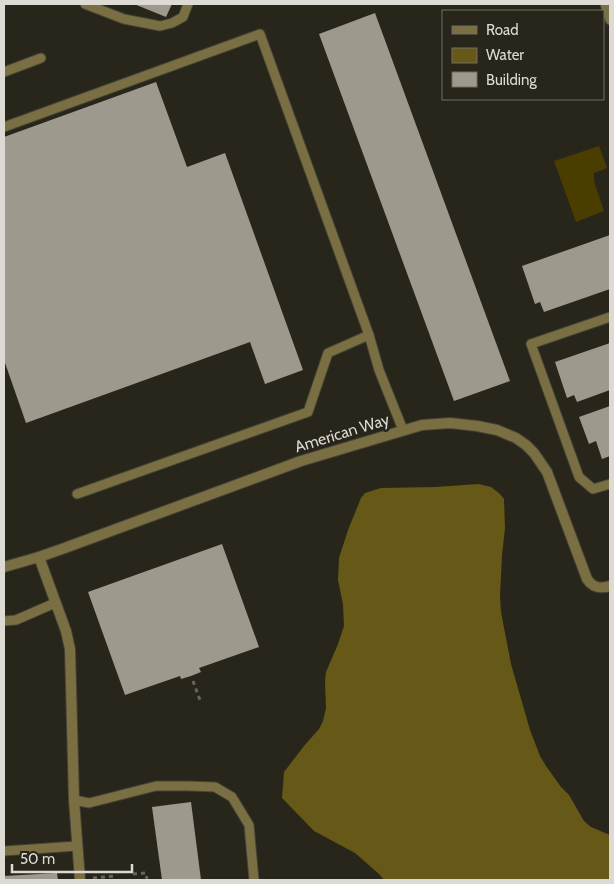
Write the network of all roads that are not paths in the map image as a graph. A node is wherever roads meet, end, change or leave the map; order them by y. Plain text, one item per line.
1 (85, 4) edge
2 (188, 4) edge
3 (604, 4) edge
4 (610, 20) edge
5 (41, 58) dead end
6 (4, 72) edge
7 (4, 127) edge
8 (610, 316) edge
9 (369, 336) junction
10 (403, 430) junction
11 (610, 484) edge
12 (77, 494) dead end
13 (39, 557) junction
14 (4, 567) edge
15 (610, 586) edge
16 (55, 603) junction
17 (4, 621) edge
18 (74, 800) junction
19 (77, 846) junction
20 (4, 851) edge
21 (80, 880) edge
22 (254, 880) edge

1 - 2 lane
3 - 4 lane
5 - 6 lane
7 - 9 lane
8 - 11 lane
9 - 10 lane
9 - 12 lane
10 - 13 street, American Way
10 - 15 street, American Way
13 - 14 street, American Way
13 - 16 street
16 - 17 lane
16 - 18 street
18 - 19 street
18 - 22 lane
19 - 20 lane
19 - 21 street

